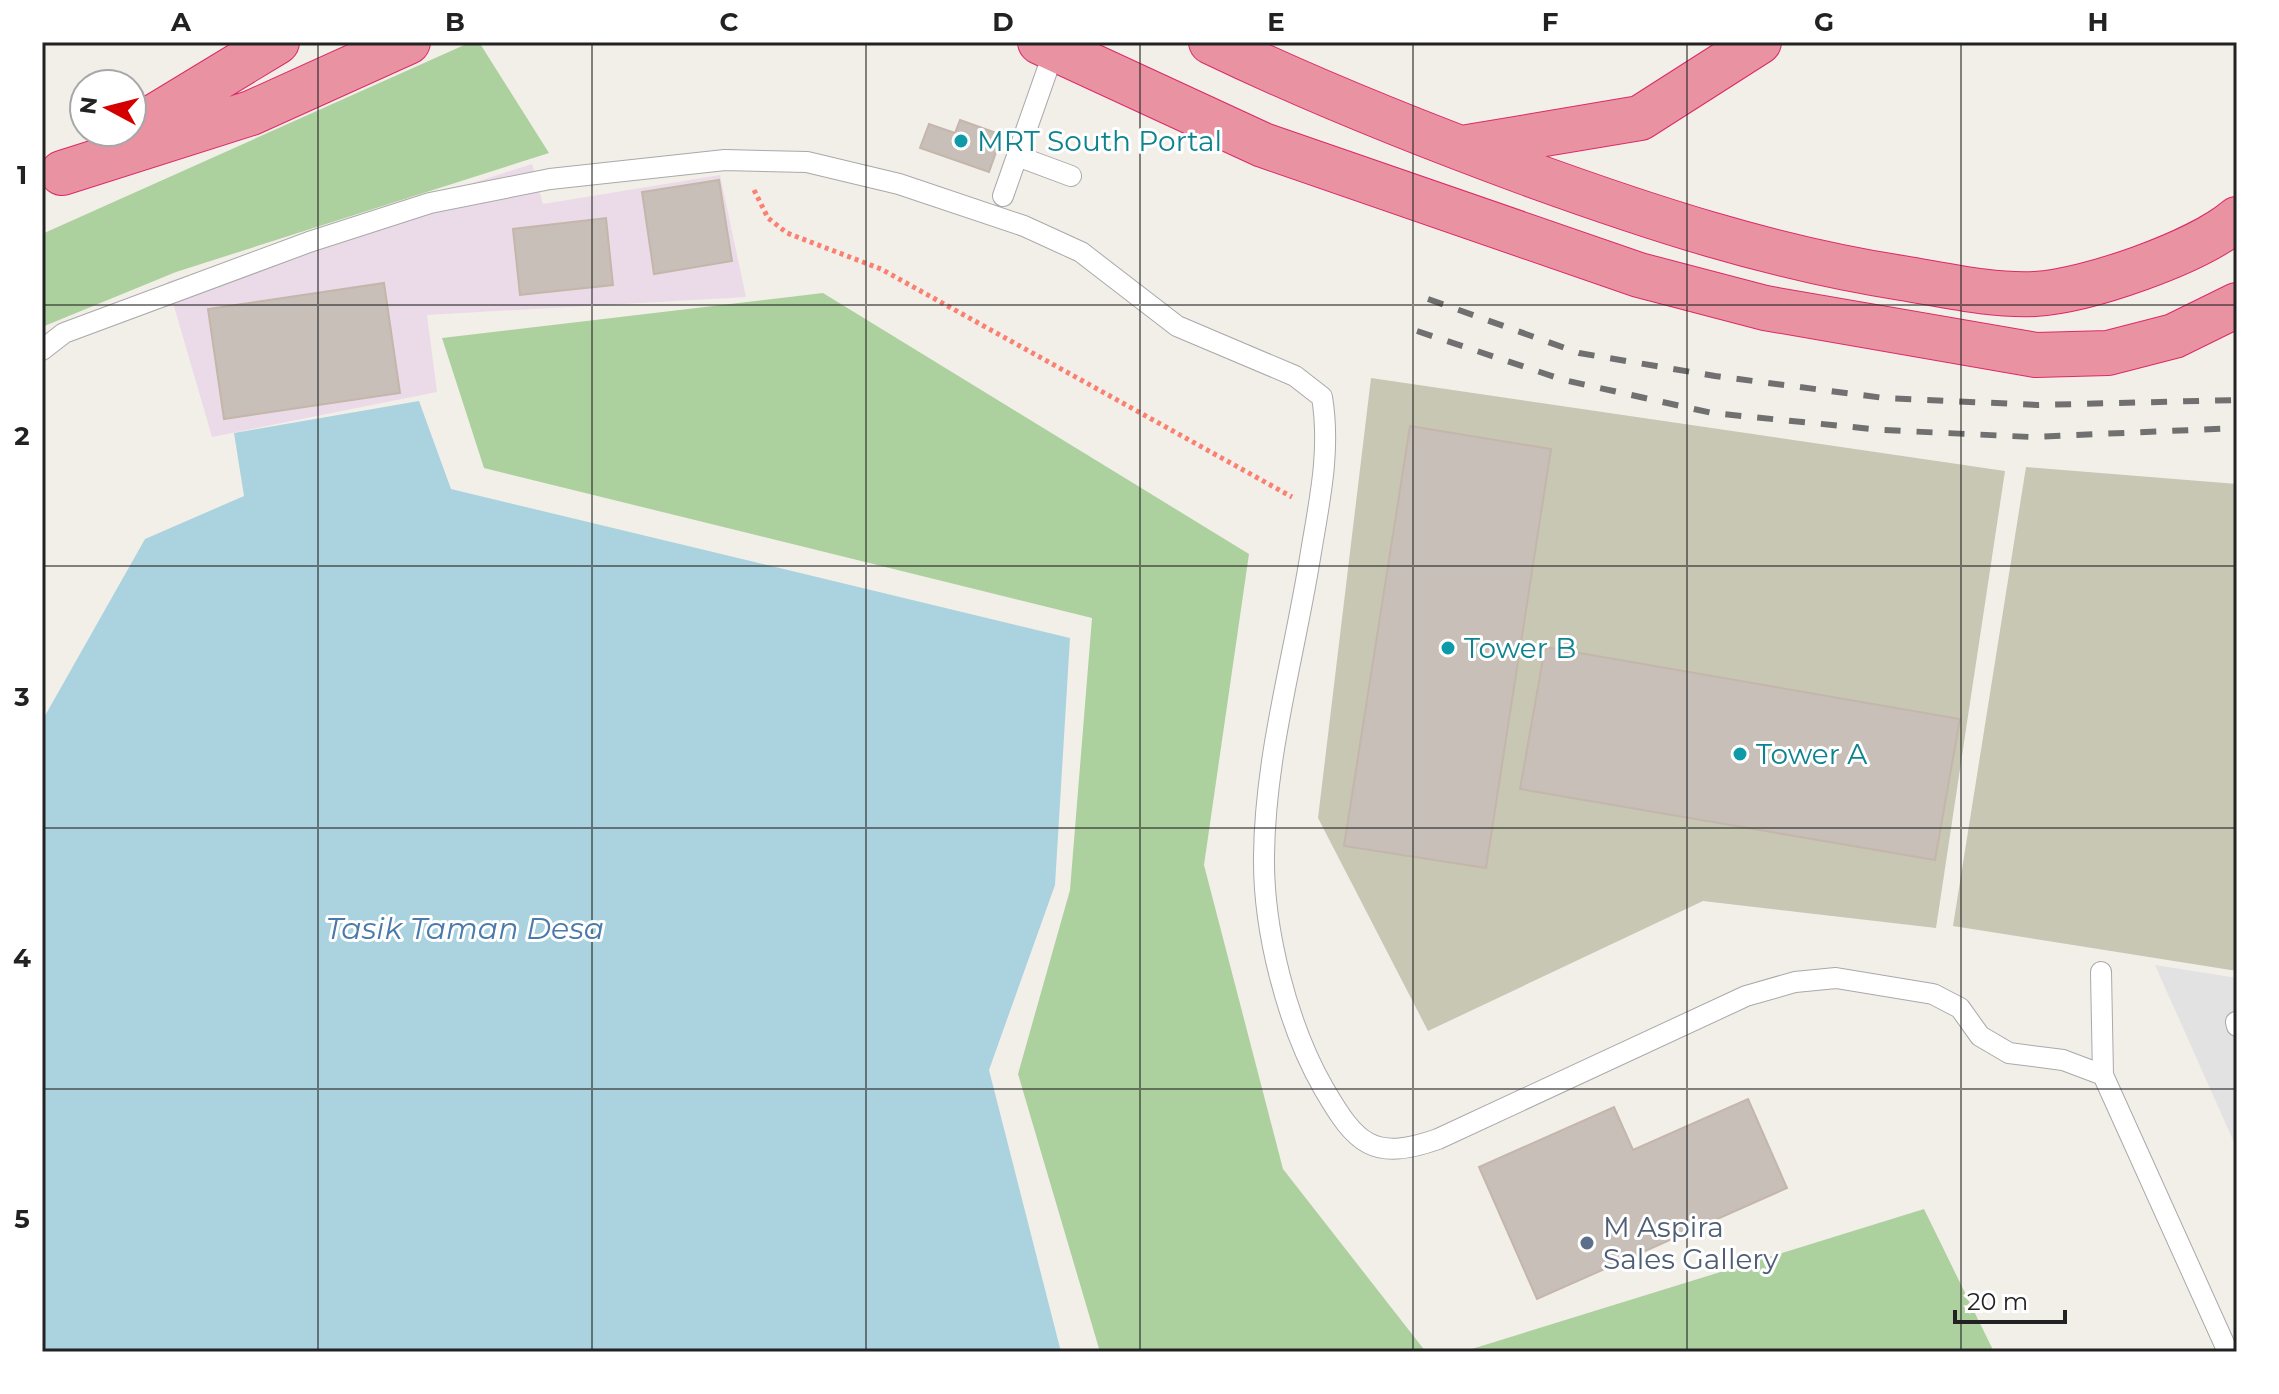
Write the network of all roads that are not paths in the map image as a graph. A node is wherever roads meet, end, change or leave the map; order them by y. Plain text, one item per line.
1 (277, 42) edge
2 (408, 42) edge
3 (1211, 42) edge
4 (1759, 42) edge
5 (1047, 45) edge
6 (148, 120) edge
7 (102, 148) edge
8 (1459, 148) junction
9 (1017, 156) junction
10 (1071, 176) dead end
11 (52, 178) edge
12 (1003, 196) dead end
13 (2237, 219) edge
14 (2237, 305) edge
15 (42, 350) edge
16 (2101, 972) dead end
17 (2103, 1075) junction
18 (2228, 1352) edge

1 - 6 highway
2 - 11 highway
3 - 8 highway
4 - 8 highway
5 - 9 lane
5 - 14 highway
7 - 11 highway
8 - 13 highway
9 - 10 lane
9 - 12 lane
15 - 17 lane
16 - 17 lane
17 - 18 lane

